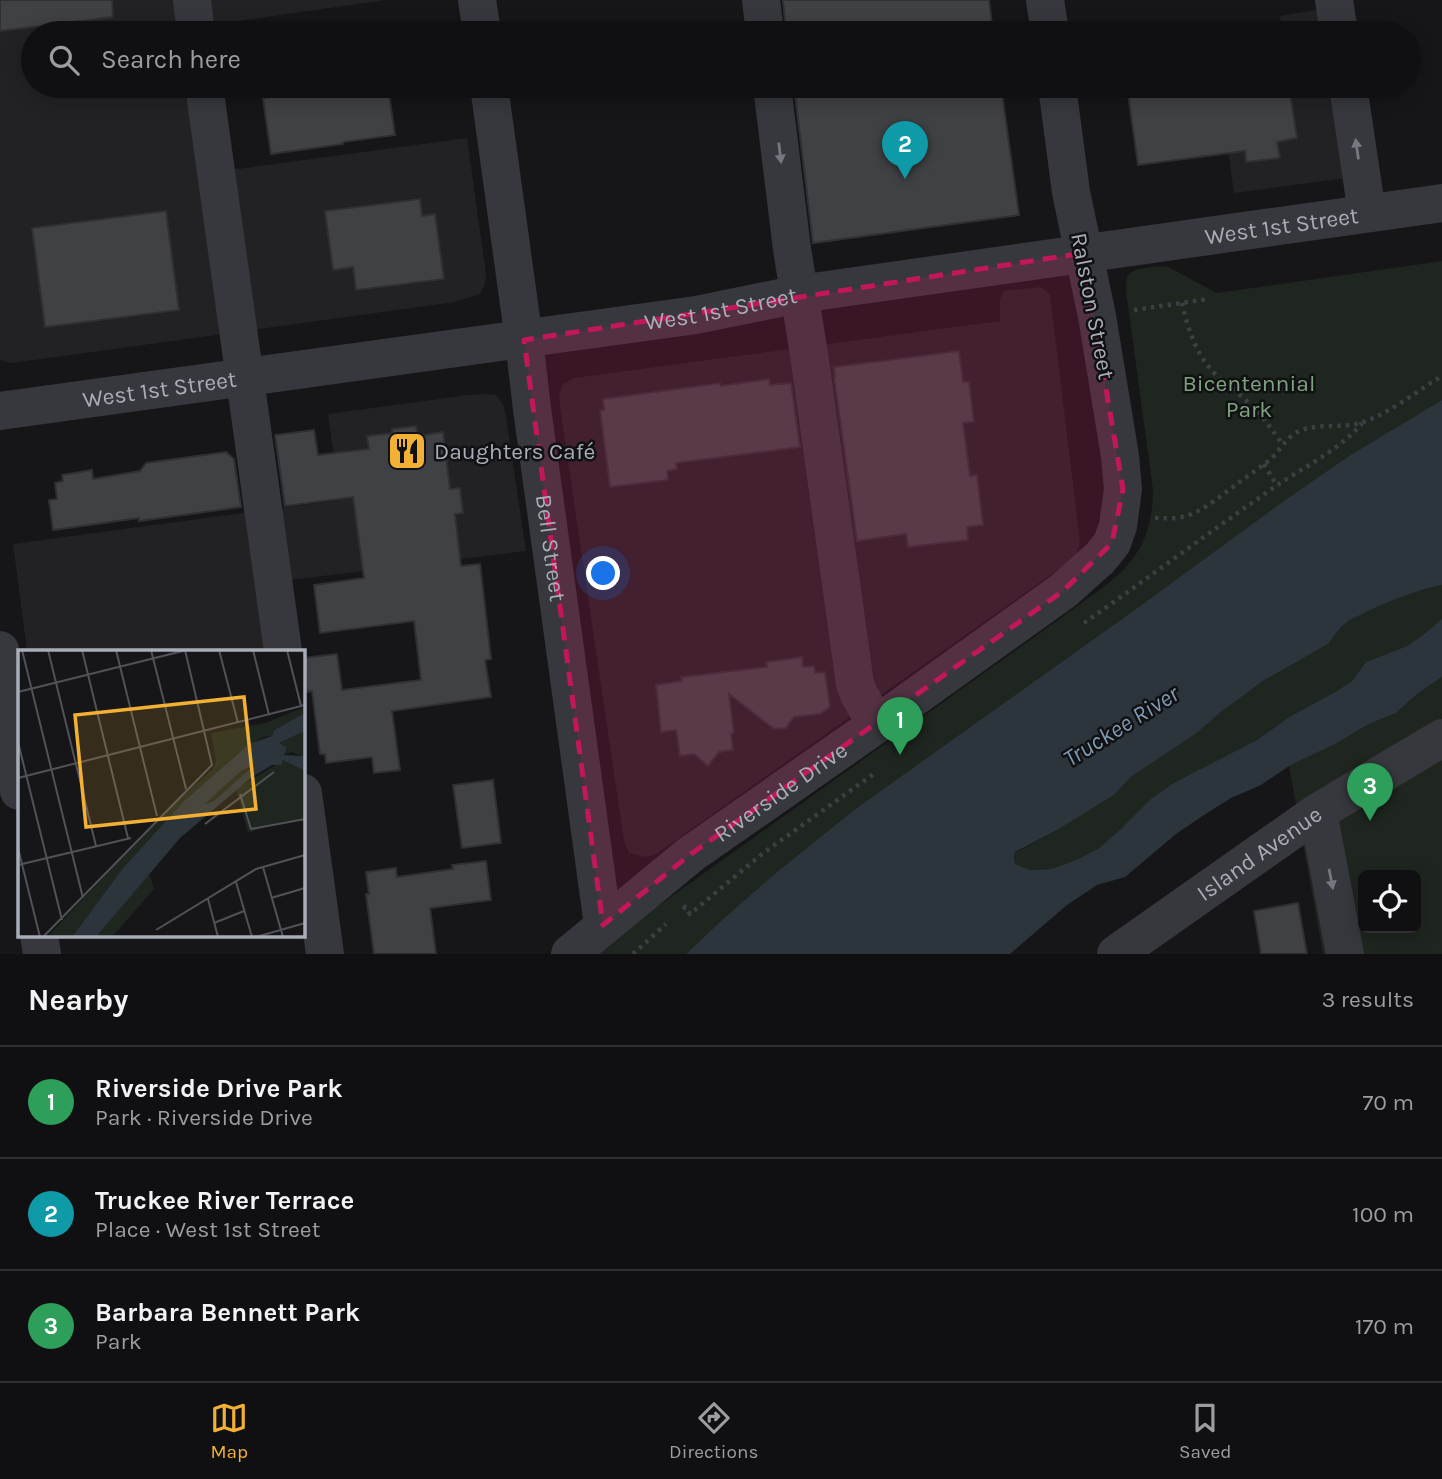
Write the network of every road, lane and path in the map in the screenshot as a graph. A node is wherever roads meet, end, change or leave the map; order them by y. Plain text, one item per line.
1 (192, 0) edge
2 (477, 0) edge
3 (761, 0) edge
4 (1045, 0) edge
5 (1334, 0) edge
6 (195, 21) edge
7 (480, 21) edge
8 (764, 21) edge
9 (1048, 21) edge
10 (1337, 21) edge
11 (206, 98) edge
12 (491, 98) edge
13 (774, 98) edge
14 (1059, 98) edge
15 (1350, 98) edge
16 (1442, 203) edge
17 (1367, 213) junction
18 (1083, 253) junction
19 (799, 294) junction
20 (1208, 299) dead end
21 (1182, 303) junction
22 (1134, 310) dead end
23 (524, 340) junction
24 (1442, 376) edge
25 (245, 377) junction
26 (0, 411) edge
27 (1362, 423) junction
28 (1283, 445) junction
29 (1264, 464) junction
30 (1277, 486) junction
31 (1155, 518) dead end
32 (1118, 526) joint
33 (1074, 631) dead end
34 (0, 650) edge
35 (283, 650) edge
36 (876, 725) junction
37 (1442, 738) edge
38 (882, 768) dead end
39 (18, 783) edge
40 (304, 800) edge
41 (1318, 812) junction
42 (677, 915) dead end
43 (668, 923) dead end
44 (603, 925) junction
45 (39, 936) edge
46 (42, 954) edge
47 (325, 954) edge
48 (570, 954) edge
49 (633, 954) edge
50 (1116, 954) edge
51 (1345, 954) edge

1 - 6 street
2 - 7 street
3 - 8 street
4 - 9 street
5 - 10 street
11 - 25 street
12 - 23 street, Bell Street
13 -> 19 street
14 - 18 street, Ralston Street
17 -> 15 street
16 - 17 street, West 1st Street
17 - 18 street, West 1st Street
18 - 19 street, West 1st Street
18 - 32 street, Ralston Street
19 - 23 street, West 1st Street
19 - 36 street
20 - 21 path
21 - 22 path
21 - 28 path
23 - 25 street, West 1st Street
23 - 44 street, Bell Street
24 - 27 path
25 - 26 street, West 1st Street
25 - 35 street
27 - 28 path
27 - 30 path
28 - 29 path
29 - 30 path
29 - 31 path
30 - 33 path
32 - 36 street, Riverside Drive
34 - 39 street
36 - 44 street, Riverside Drive
37 - 41 street, Island Avenue
38 - 42 path
40 - 47 street
41 - 50 street, Island Avenue
41 -> 51 street
43 - 49 path
44 - 48 street, Riverside Drive
45 - 46 street

